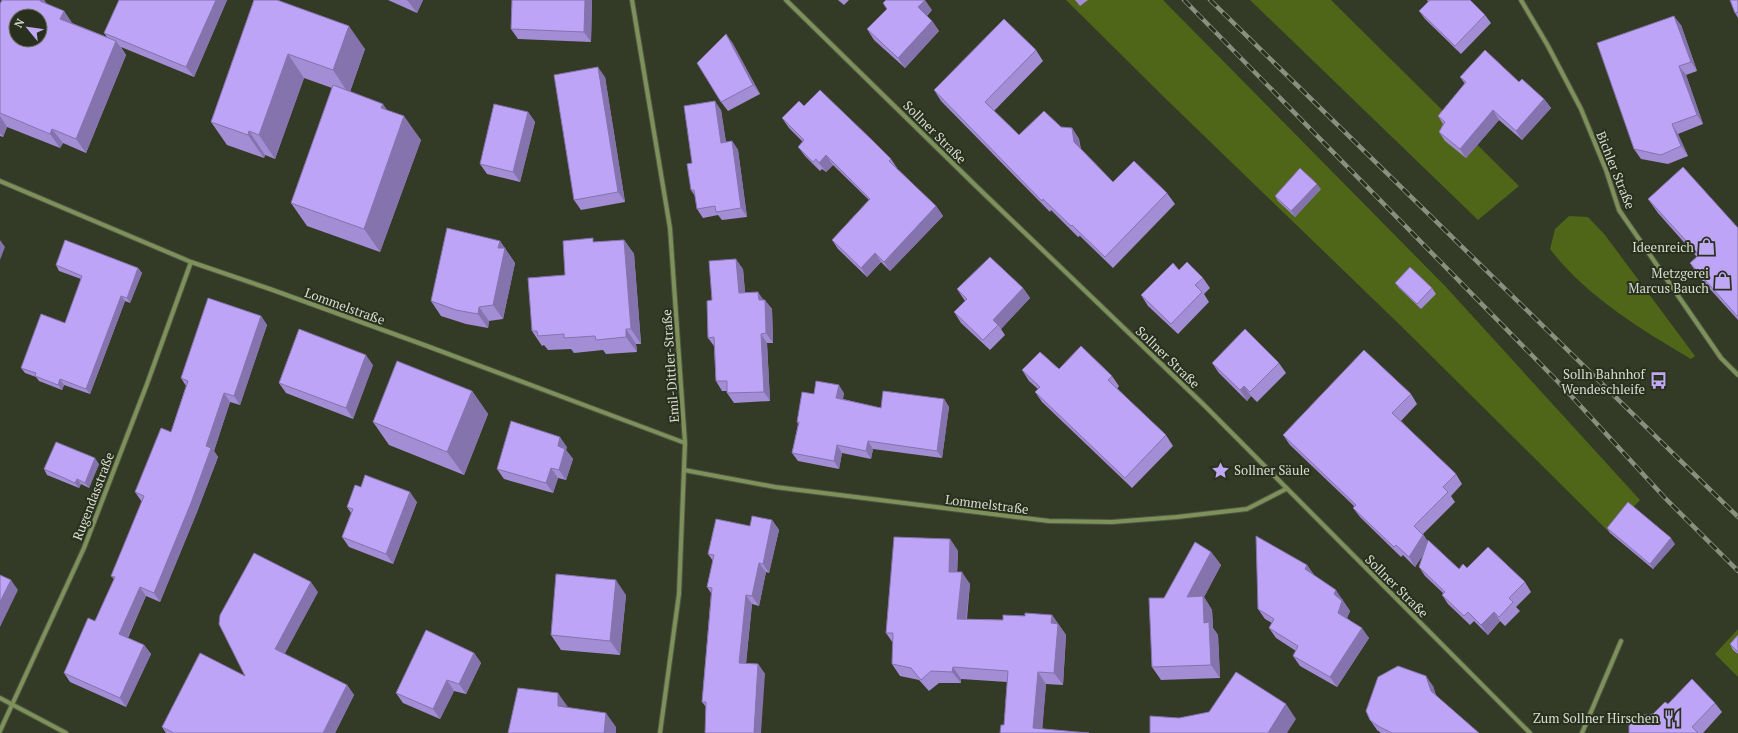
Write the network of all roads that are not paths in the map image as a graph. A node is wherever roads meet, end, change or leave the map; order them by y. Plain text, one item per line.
1 (632, 0) edge
2 (786, 0) edge
3 (1521, 0) edge
4 (0, 181) edge
5 (191, 262) junction
6 (1738, 375) edge
7 (685, 444) junction
8 (684, 470) junction
9 (1286, 489) junction
10 (1621, 641) dead end
11 (0, 698) edge
12 (12, 704) junction
13 (0, 731) edge
14 (66, 733) edge
15 (660, 733) edge
16 (1530, 733) edge
17 (1582, 733) edge

1 - 7 street, Emil-Dittler-Straße
2 - 9 street, Sollner Straße
3 - 6 street, Bichler Straße
4 - 5 street, Lommelstraße
5 - 7 street, Lommelstraße
5 - 12 street, Rugendasstraße
7 - 8 street, Emil-Dittler-Straße
8 - 9 street, Lommelstraße
8 - 15 street, Emil-Dittler-Straße
9 - 16 street, Sollner Straße
10 - 17 street
11 - 12 street
12 - 13 street, Rugendasstraße
12 - 14 street

